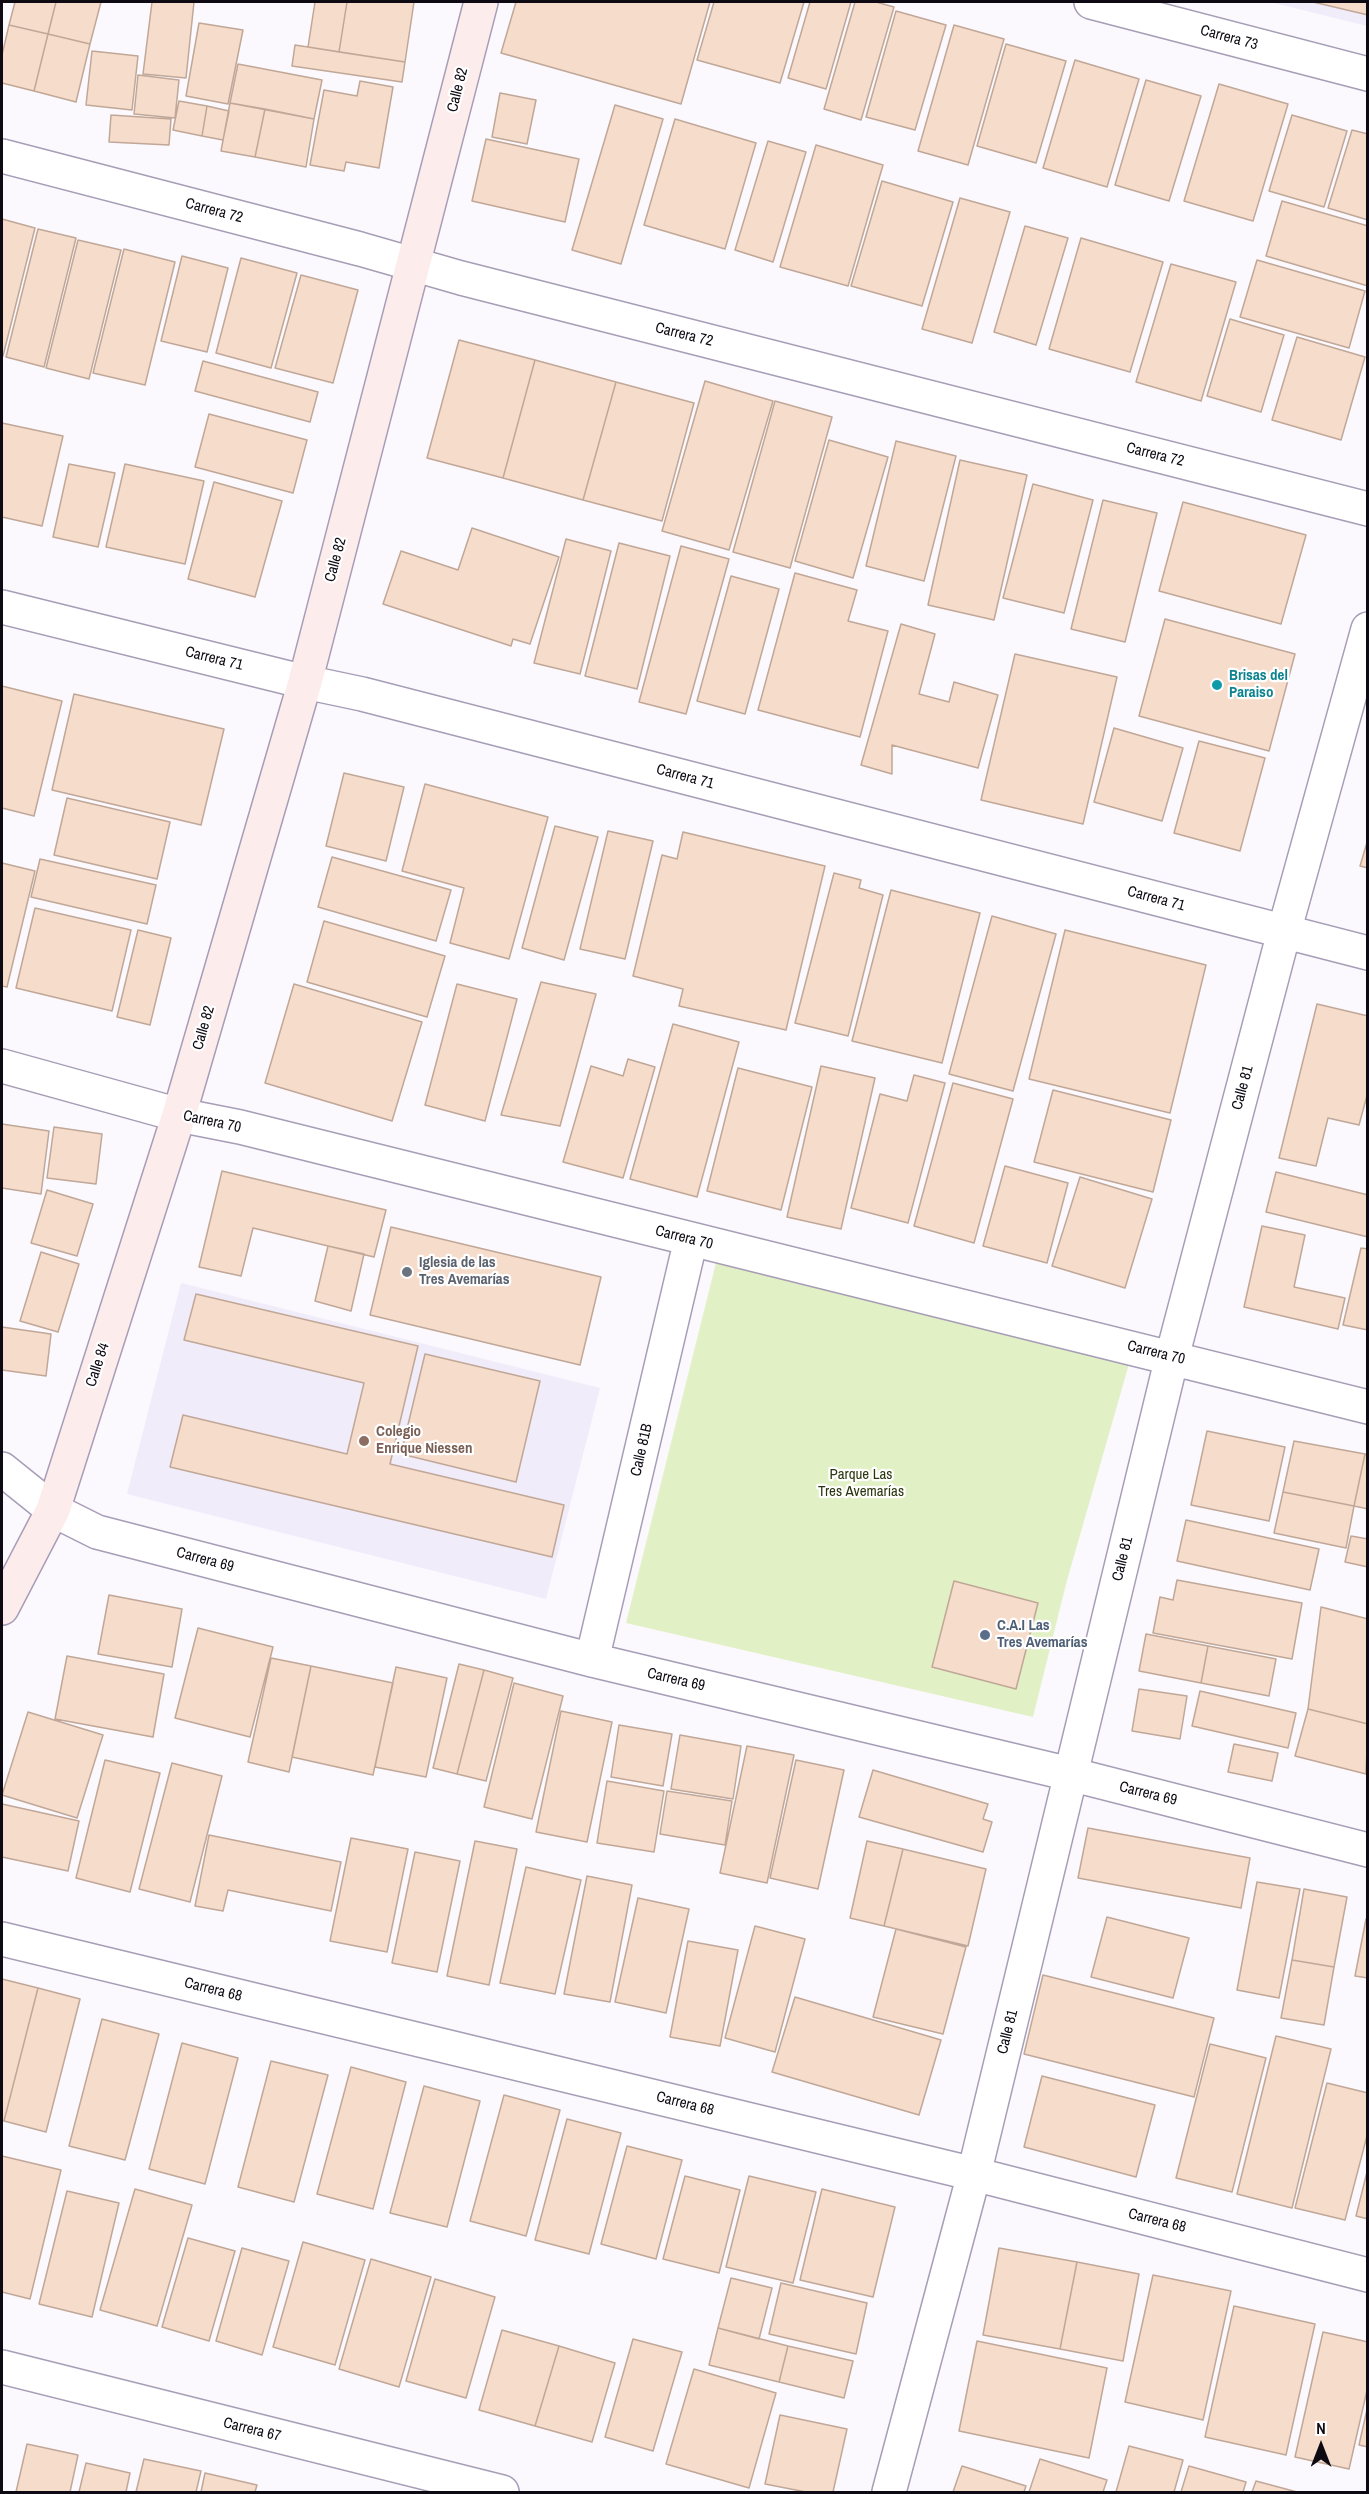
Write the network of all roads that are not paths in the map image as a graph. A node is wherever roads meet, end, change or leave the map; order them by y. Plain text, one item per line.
1 (481, 2) edge
2 (1091, 2) edge
3 (1368, 74) edge
4 (2, 156) edge
5 (413, 264) junction
6 (1368, 509) edge
7 (2, 607) edge
8 (1368, 629) edge
9 (305, 682) junction
10 (1284, 932) junction
11 (1368, 953) edge
12 (2, 1066) edge
13 (178, 1115) junction
14 (691, 1239) junction
15 (1172, 1357) junction
16 (1368, 1407) edge
17 (2, 1469) edge
18 (53, 1510) junction
19 (2, 1608) edge
20 (592, 1660) junction
21 (1070, 1774) junction
22 (1368, 1850) edge
23 (2, 1939) edge
24 (974, 2174) junction
25 (1368, 2275) edge
26 (2, 2367) edge
27 (502, 2493) edge
28 (889, 2493) edge

1 - 5 street, Calle 82
2 - 3 street, Carrera 73
4 - 5 street, Carrera 72
5 - 6 street, Carrera 72
5 - 9 street, Calle 82
7 - 9 street, Carrera 71
8 - 10 street, Calle 81
9 - 10 street, Carrera 71
9 - 13 street, Calle 82
10 - 11 street, Carrera 71
10 - 15 street, Calle 81
12 - 13 street, Carrera 70
13 - 14 street, Carrera 70
13 - 18 street, Calle 84
14 - 15 street, Carrera 70
14 - 20 street, Calle 81B
15 - 16 street, Carrera 70
15 - 21 street, Calle 81
17 - 18 street, Carrera 69
18 - 19 street, Calle 84
18 - 20 street, Carrera 69
20 - 21 street, Carrera 69
21 - 22 street, Carrera 69
21 - 24 street, Calle 81
23 - 24 street, Carrera 68
24 - 25 street, Carrera 68
24 - 28 street, Calle 81
26 - 27 street, Carrera 67

